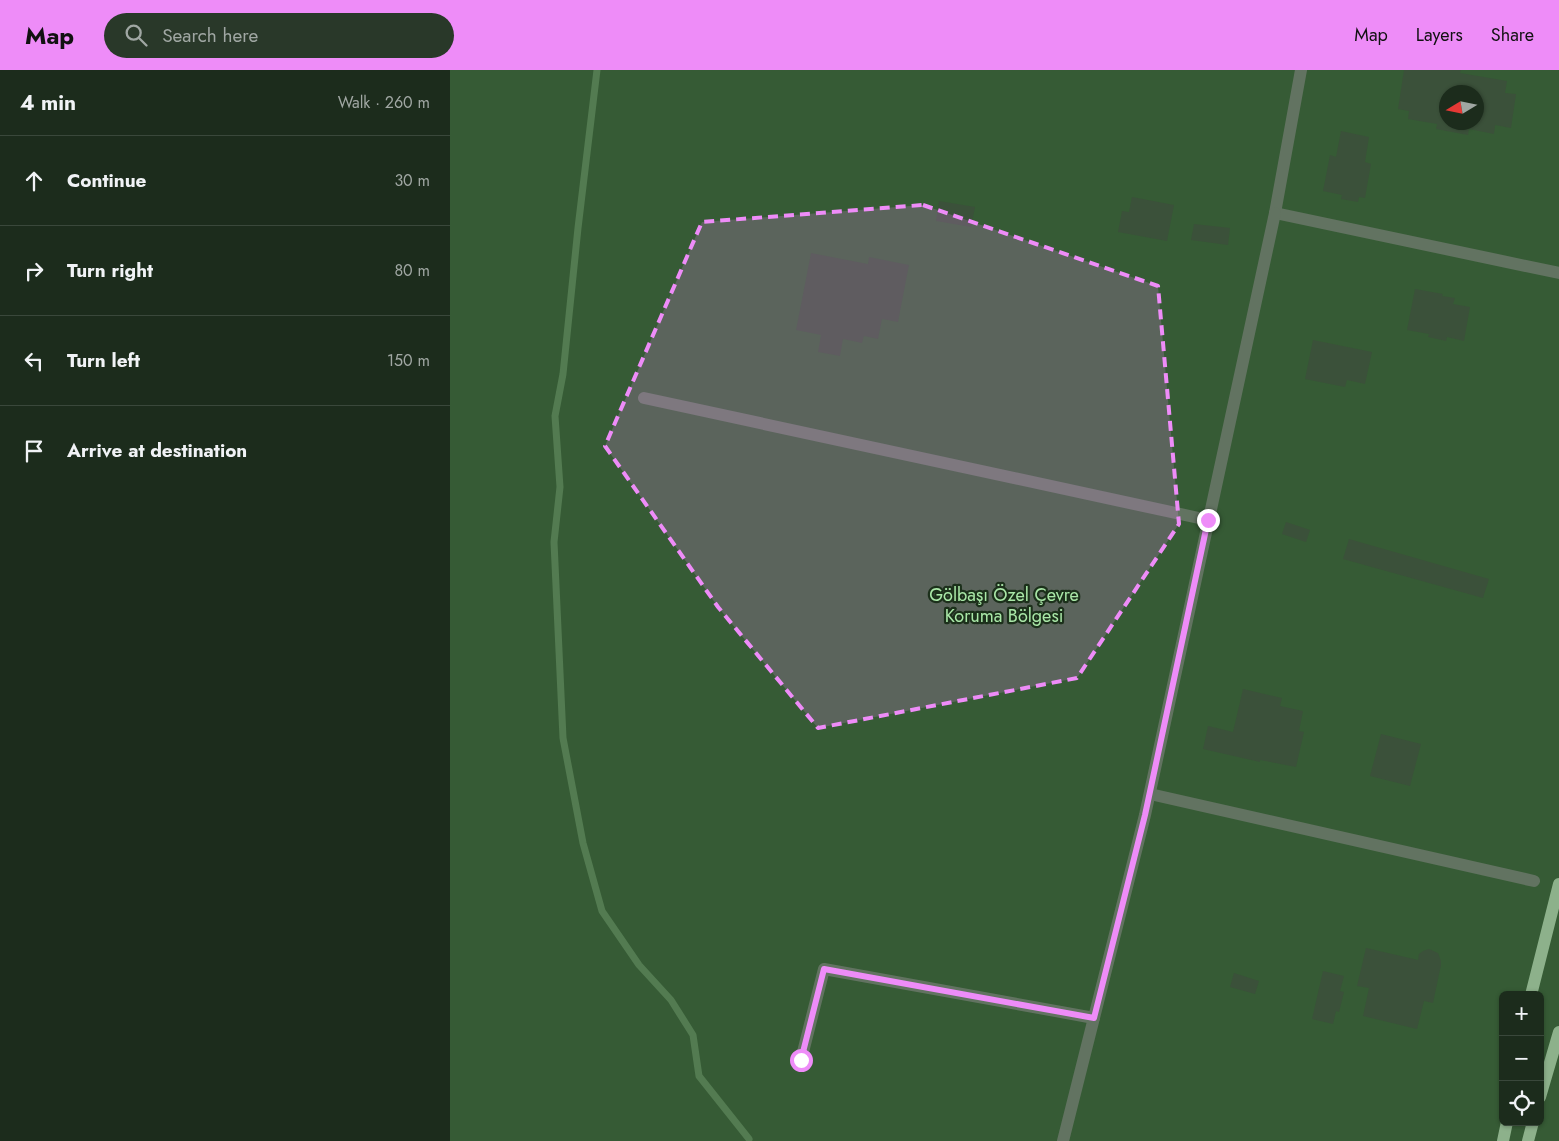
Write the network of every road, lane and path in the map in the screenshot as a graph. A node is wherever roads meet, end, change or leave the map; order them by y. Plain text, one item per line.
1 (1301, 70) edge
2 (1274, 213) junction
3 (1559, 273) edge
4 (644, 398) dead end
5 (1208, 520) junction
6 (1150, 794) junction
7 (1534, 881) dead end
8 (1559, 884) edge
9 (1532, 991) edge
10 (1094, 1018) junction
11 (1559, 1032) edge
12 (801, 1060) dead end
13 (1544, 1083) edge
14 (1505, 1126) edge
15 (1532, 1126) edge
16 (1062, 1141) edge
17 (1503, 1141) edge
18 (1528, 1141) edge

1 - 2 street
2 - 3 street
2 - 5 street
4 - 5 street
5 - 6 street
6 - 7 street
6 - 10 street
8 - 9 main road
10 - 12 street
10 - 16 street
11 - 13 main road
14 - 17 main road
15 - 18 main road

